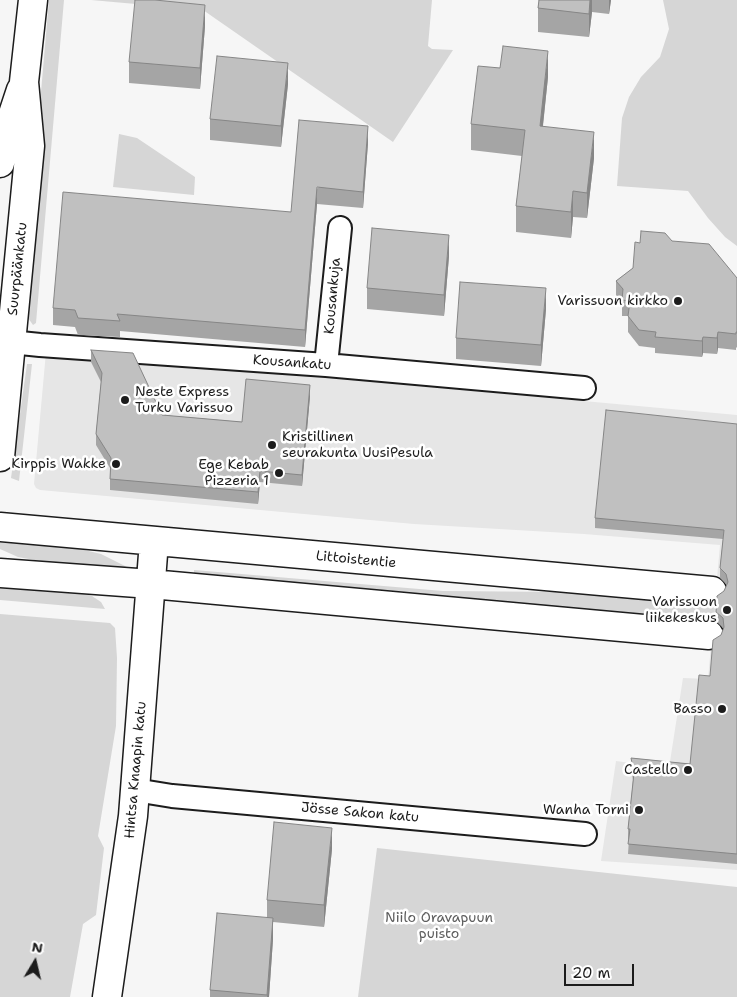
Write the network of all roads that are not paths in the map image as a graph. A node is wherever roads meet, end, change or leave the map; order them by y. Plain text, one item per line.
1 (33, 0) edge
2 (24, 82) junction
3 (0, 163) edge
4 (340, 228) dead end
5 (7, 297) edge
6 (6, 342) edge
7 (326, 365) junction
8 (584, 388) dead end
9 (0, 457) edge
10 (0, 527) edge
11 (154, 541) junction
12 (0, 573) edge
13 (151, 584) junction
14 (712, 591) dead end
15 (709, 635) dead end
16 (135, 790) junction
17 (585, 834) dead end
18 (107, 997) edge

1 - 2 main road, Suurpäänkatu
2 - 3 main road, Suurpäänkatu
2 - 5 main road, Suurpäänkatu
4 - 7 street, Kousankuja
5 - 6 main road, Suurpäänkatu
6 - 7 street, Kousankatu
6 - 9 main road, Suurpäänkatu
7 - 8 street, Kousankatu
10 - 11 main road, Littoistentie
11 - 13 main road, Hintsa Knaapin katu
11 - 14 main road, Littoistentie
12 - 13 main road
13 - 15 main road
13 - 16 main road, Hintsa Knaapin katu
16 - 17 street, Jösse Sakon katu
16 - 18 main road, Hintsa Knaapin katu

